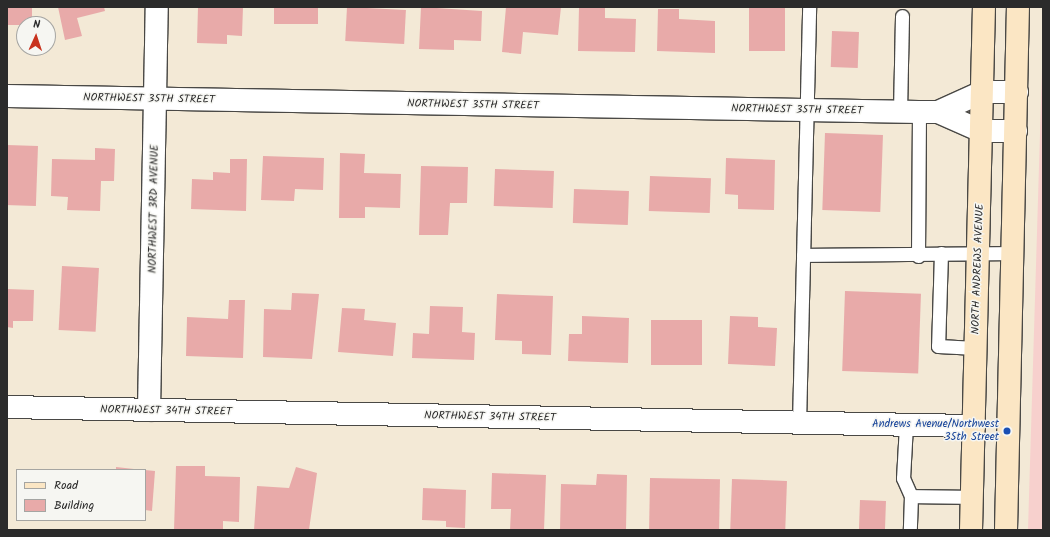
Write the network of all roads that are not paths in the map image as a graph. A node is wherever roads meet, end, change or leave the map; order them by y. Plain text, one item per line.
1 (158, 7) edge
2 (809, 7) edge
3 (984, 7) edge
4 (1018, 7) edge
5 (902, 16) dead end
6 (982, 92) junction
7 (1017, 92) junction
8 (7, 96) edge
9 (157, 100) junction
10 (807, 110) junction
11 (919, 112) junction
12 (981, 131) junction
13 (1016, 131) junction
14 (979, 252) junction
15 (941, 253) junction
16 (1013, 253) junction
17 (803, 255) junction
18 (918, 256) junction
19 (976, 348) junction
20 (7, 407) edge
21 (149, 410) junction
22 (799, 423) junction
23 (906, 425) junction
24 (974, 426) junction
25 (911, 496) junction
26 (972, 497) junction
27 (910, 530) edge
28 (971, 530) edge
29 (1006, 530) edge

1 - 9 street, NORTHWEST 3RD AVENUE
2 - 10 lane
3 - 6 main road, NORTH ANDREWS AVENUE
4 - 7 main road
5 - 11 lane
6 - 7 street, NORTHWEST 35TH STREET
6 - 11 street, NORTHWEST 35TH STREET
6 - 12 main road, NORTH ANDREWS AVENUE
7 - 13 main road
8 - 9 street, NORTHWEST 35TH STREET
9 - 10 street, NORTHWEST 35TH STREET
9 - 21 street, NORTHWEST 3RD AVENUE
10 - 11 street, NORTHWEST 35TH STREET
10 - 17 lane
11 - 12 street, NORTHWEST 35TH STREET
11 - 18 lane
12 - 13 street, NORTHWEST 35TH STREET
12 - 14 main road, NORTH ANDREWS AVENUE
13 - 16 main road
14 - 15 lane
14 - 16 lane
14 - 19 main road, NORTH ANDREWS AVENUE
15 - 18 lane
15 - 19 lane
16 - 29 main road
17 - 18 lane
17 - 22 lane
19 - 24 main road, NORTH ANDREWS AVENUE
20 - 21 street, NORTHWEST 34TH STREET
21 - 22 street, NORTHWEST 34TH STREET
22 - 23 street, NORTHWEST 34TH STREET
23 - 24 street, NORTHWEST 34TH STREET
23 - 25 lane
24 - 26 main road, NORTH ANDREWS AVENUE
25 - 26 lane
25 - 27 lane
26 - 28 main road, NORTH ANDREWS AVENUE

